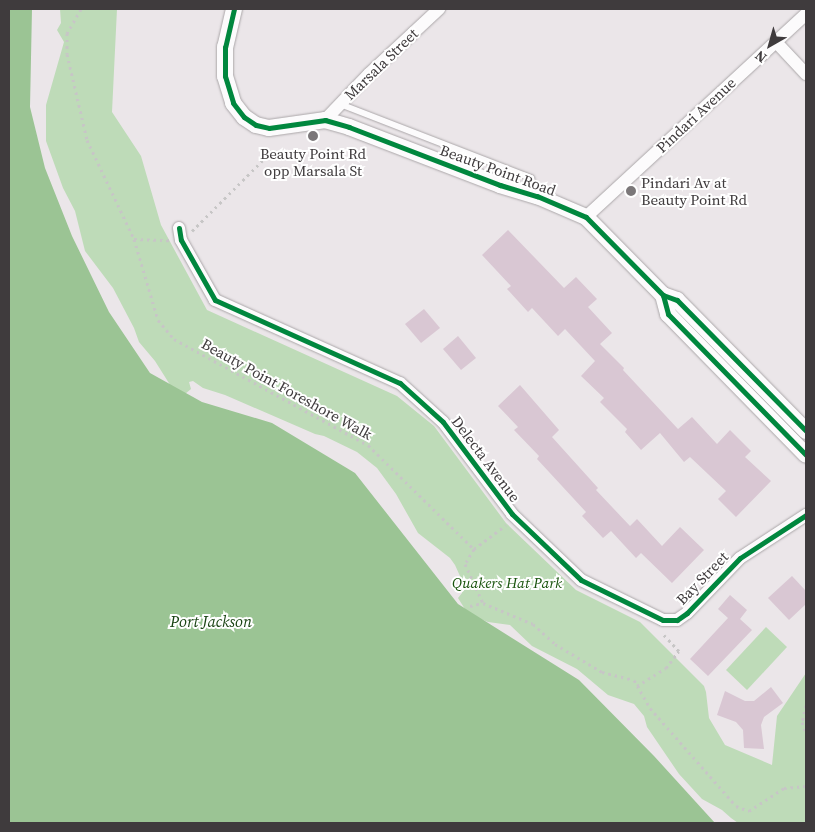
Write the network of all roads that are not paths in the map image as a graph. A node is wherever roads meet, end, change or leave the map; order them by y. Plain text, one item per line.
1 (234, 9) edge
2 (439, 9) edge
3 (806, 14) edge
4 (776, 42) junction
5 (806, 74) edge
6 (340, 104) junction
7 (325, 120) junction
8 (537, 196) junction
9 (586, 217) junction
10 (180, 234) road end
11 (663, 295) junction
12 (806, 430) edge
13 (806, 455) edge
14 (806, 515) edge
15 (663, 620) joint

1 - 7 street
2 - 6 street, Marsala Street
3 - 4 street, Pindari Avenue
4 - 5 street
4 - 9 street, Pindari Avenue
6 - 7 street, Marsala Street
6 - 8 lane, Beauty Point Road
7 - 8 street, Beauty Point Road
8 - 9 street, Beauty Point Road
9 - 11 street, Beauty Point Road
10 - 15 street, Delecta Avenue
11 - 12 street, Beauty Point Road
11 - 13 street, Beauty Point Road
14 - 15 street, Bay Street

